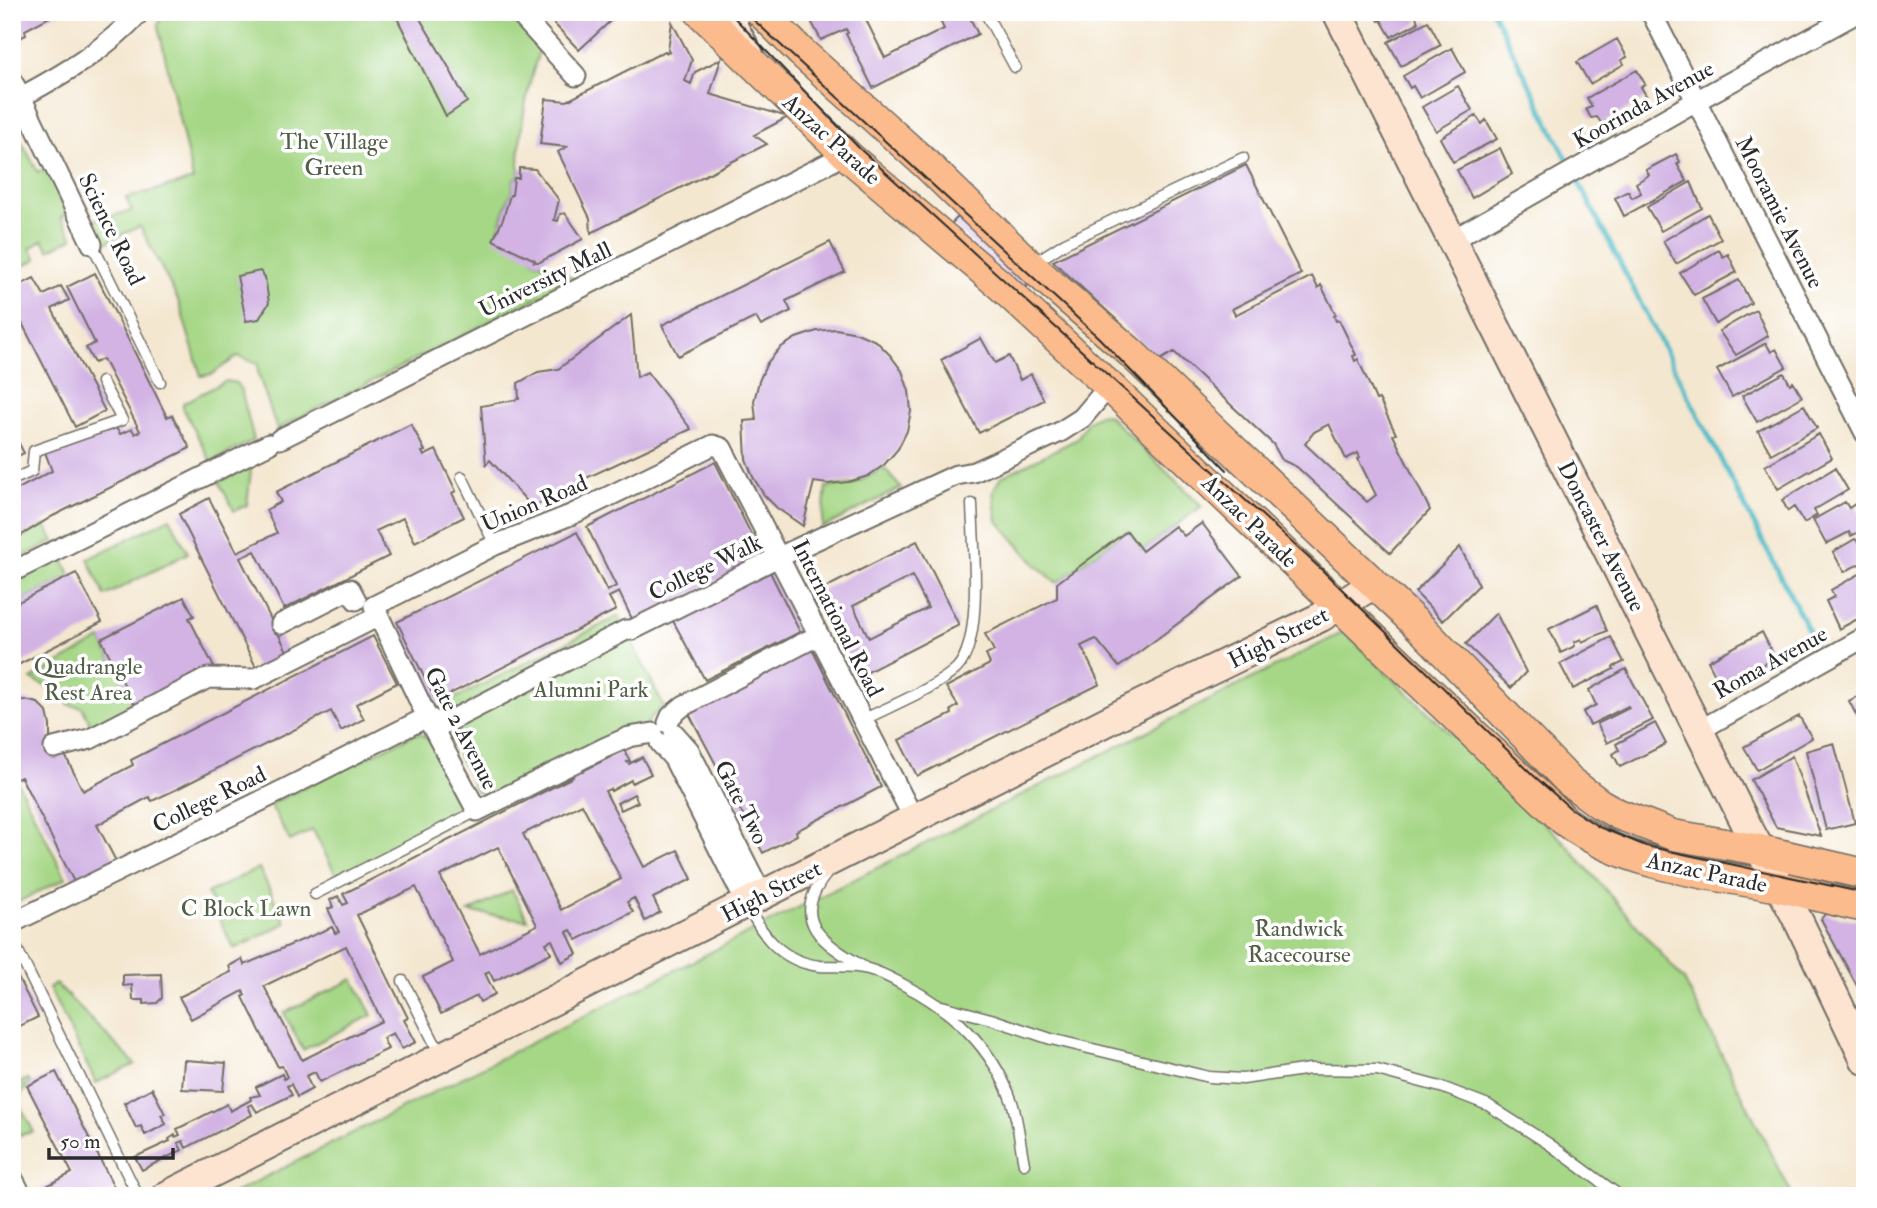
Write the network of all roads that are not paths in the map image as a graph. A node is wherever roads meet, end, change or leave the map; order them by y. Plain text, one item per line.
1 (140, 12) edge
2 (517, 12) edge
3 (700, 12) edge
4 (733, 12) edge
5 (985, 12) edge
6 (1337, 12) edge
7 (1651, 12) edge
8 (1859, 12) edge
9 (770, 17) edge
10 (1015, 67) dead end
11 (758, 70) junction
12 (576, 76) dead end
13 (16, 89) edge
14 (1696, 101) junction
15 (1243, 158) dead end
16 (831, 162) dead end
17 (1452, 240) junction
18 (92, 244) joint
19 (1030, 265) junction
20 (102, 382) dead end
21 (160, 382) dead end
22 (1109, 386) junction
23 (1865, 433) edge
24 (713, 445) joint
25 (461, 477) dead end
26 (12, 480) edge
27 (972, 504) dead end
28 (495, 545) junction
29 (779, 559) junction
30 (12, 572) edge
31 (1374, 584) junction
32 (1339, 605) junction
33 (367, 611) junction
34 (282, 624) dead end
35 (819, 635) junction
36 (1865, 637) edge
37 (427, 717) junction
38 (863, 720) junction
39 (1700, 730) junction
40 (663, 733) junction
41 (54, 748) dead end
42 (477, 811) junction
43 (914, 819) junction
44 (1760, 850) junction
45 (847, 853) junction
46 (1865, 874) edge
47 (1780, 887) junction
48 (315, 894) dead end
49 (754, 899) junction
50 (1865, 907) edge
51 (12, 923) edge
52 (17, 949) dead end
53 (867, 969) junction
54 (403, 981) dead end
55 (938, 1005) junction
56 (442, 1058) junction
57 (1865, 1060) edge
58 (1024, 1164) dead end
59 (12, 1177) edge
60 (22, 1196) edge
61 (138, 1196) edge
62 (166, 1196) edge
63 (1620, 1196) edge

1 - 13 street
2 - 12 street
3 - 11 main road, Anzac Parade
4 - 11 street
5 - 10 lane
6 - 17 street, Doncaster Avenue
7 - 14 street, Mooramie Avenue
8 - 14 street, Koorinda Avenue
9 - 19 main road, Anzac Parade
11 - 22 main road, Anzac Parade
13 - 18 street, Science Road
14 - 17 street, Koorinda Avenue
14 - 23 street, Mooramie Avenue
15 - 19 lane
16 - 30 street, University Mall
17 - 39 street, Doncaster Avenue
18 - 21 lane, Science Road
19 - 31 main road, Anzac Parade
20 - 26 lane
22 - 29 street, College Walk
22 - 32 main road, Anzac Parade
24 - 28 street, Union Road
24 - 29 street, International Road
25 - 28 lane
27 - 38 lane
28 - 33 street, Union Road
29 - 35 street, International Road
29 - 37 street, College Walk
31 - 32 street, High Street
31 - 44 main road, Anzac Parade
32 - 43 street, High Street
32 - 47 main road, Anzac Parade
33 - 34 street
33 - 37 street, Gate 2 Avenue
33 - 41 street, Union Road
35 - 38 street, International Road
35 - 40 street
36 - 39 street, Roma Avenue
37 - 42 street, Gate 2 Avenue
37 - 51 street, College Road
38 - 43 street, International Road
39 - 44 street, Doncaster Avenue
40 - 42 street, Gate 2 Avenue
40 - 49 street
42 - 48 lane
43 - 45 street, High Street
44 - 46 main road, Anzac Parade
44 - 47 street, Doncaster Avenue
45 - 49 street, High Street
45 - 53 lane
47 - 50 main road, Anzac Parade
47 - 57 street, Doncaster Avenue
49 - 53 lane
49 - 56 street, High Street
52 - 61 lane
53 - 55 lane
54 - 56 lane
55 - 58 lane
55 - 63 lane
56 - 62 street, High Street
59 - 60 street

